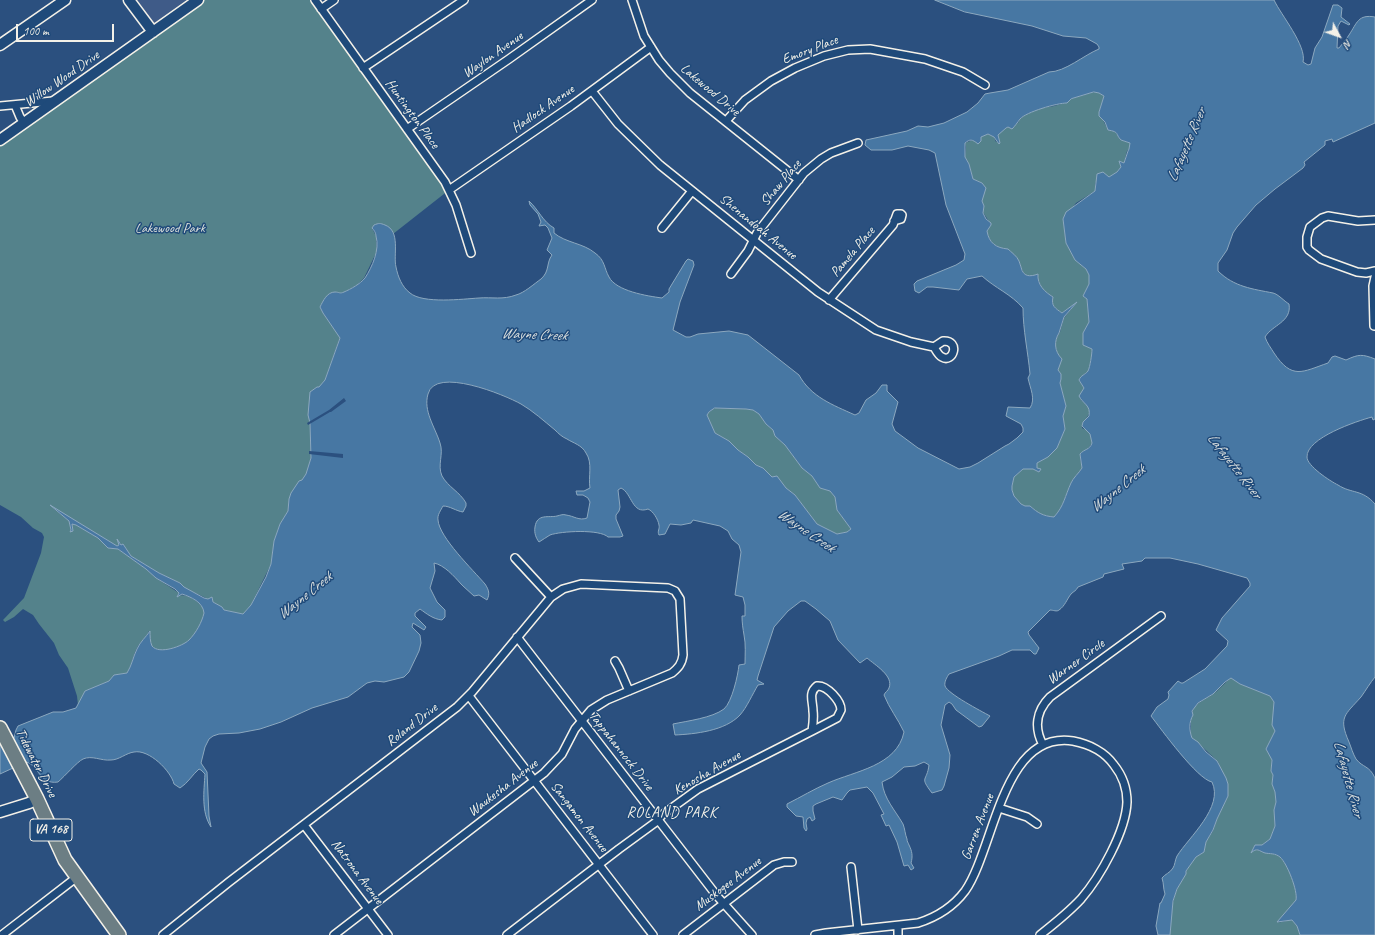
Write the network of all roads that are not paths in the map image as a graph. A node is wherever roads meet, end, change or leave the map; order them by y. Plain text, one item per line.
1 (65, 0) edge
2 (129, 0) edge
3 (198, 0) edge
4 (315, 0) edge
5 (334, 0) edge
6 (464, 0) edge
7 (592, 0) edge
8 (632, 0) edge
9 (321, 9) junction
10 (153, 32) junction
11 (0, 45) edge
12 (651, 47) junction
13 (363, 68) junction
14 (985, 85) dead end
15 (592, 90) junction
16 (56, 101) junction
17 (15, 105) junction
18 (0, 106) edge
19 (726, 121) junction
20 (24, 123) junction
21 (407, 129) junction
22 (0, 140) edge
23 (858, 143) dead end
24 (799, 180) junction
25 (449, 190) junction
26 (692, 191) junction
27 (1375, 220) edge
28 (894, 221) dead end
29 (662, 228) dead end
30 (754, 240) junction
31 (471, 253) dead end
32 (1375, 271) edge
33 (731, 274) dead end
34 (1375, 277) edge
35 (829, 300) junction
36 (1374, 326) dead end
37 (934, 347) dead end
38 (515, 558) dead end
39 (550, 597) junction
40 (1161, 616) dead end
41 (517, 637) junction
42 (615, 661) dead end
43 (681, 663) joint
44 (628, 691) junction
45 (469, 696) junction
46 (581, 720) junction
47 (0, 728) edge
48 (812, 731) junction
49 (1043, 746) junction
50 (535, 781) junction
51 (37, 799) junction
52 (999, 808) junction
53 (0, 812) edge
54 (658, 820) junction
55 (1037, 824) dead end
56 (304, 825) junction
57 (792, 862) dead end
58 (599, 864) junction
59 (851, 867) dead end
60 (77, 878) junction
61 (723, 904) junction
62 (368, 909) junction
63 (898, 926) junction
64 (858, 930) junction
65 (2, 935) edge
66 (119, 935) edge
67 (163, 935) edge
68 (334, 935) edge
69 (388, 935) edge
70 (507, 935) edge
71 (653, 935) edge
72 (683, 935) edge
73 (752, 935) edge
74 (815, 935) edge
75 (898, 935) edge
76 (1040, 935) edge

1 - 11 street
2 - 10 street
3 - 10 street, Willow Wood Drive
4 - 9 street, Huntington Place
5 - 9 street
6 - 13 street
7 - 21 street, Waylon Avenue
8 - 12 street, Lakewood Drive
9 - 13 street, Huntington Place
10 - 16 street, Willow Wood Drive
12 - 15 street, Hadlock Avenue
12 - 19 street, Lakewood Drive
13 - 21 street, Huntington Place
14 - 19 street, Emory Place
15 - 25 street, Hadlock Avenue
15 - 26 street, Shenandoah Avenue
16 - 17 street
16 - 20 street, Willow Wood Drive
17 - 18 street
17 - 20 street
19 - 24 street, Lakewood Drive
20 - 22 street, Willow Wood Drive
21 - 25 street, Huntington Place
23 - 24 street, Shaw Place
24 - 30 street, Shaw Place
25 - 31 street, Huntington Place
26 - 29 street
26 - 30 street, Shenandoah Avenue
27 - 32 street
28 - 35 street, Pamela Place
30 - 33 street, Shaw Place
30 - 35 street, Shenandoah Avenue
34 - 36 street
35 - 37 street, Shenandoah Avenue
38 - 39 street
39 - 41 street, Roland Drive
39 - 43 street, Roland Drive
40 - 49 street, Warner Circle
41 - 45 street, Roland Drive
41 - 46 street, Tappahannock Drive
42 - 44 street
43 - 44 street, Waukesha Avenue
44 - 46 street, Waukesha Avenue
45 - 50 street, Sangamon Avenue
45 - 56 street, Roland Drive
46 - 50 street, Waukesha Avenue
46 - 54 street, Tappahannock Drive
47 - 51 highway, Tidewater Drive / VA 168
48 - 48 street, Kenosha Avenue
48 - 54 street, Kenosha Avenue
49 - 52 street, Garren Avenue
49 - 76 street, Garren Avenue
50 - 58 street, Sangamon Avenue
50 - 62 street, Waukesha Avenue
51 - 53 street
51 - 60 highway, Tidewater Drive / VA 168
52 - 55 street
52 - 63 street, Garren Avenue
54 - 58 street, Kenosha Avenue
54 - 61 street, Tappahannock Drive
56 - 62 street, Natrona Avenue
56 - 67 street, Roland Drive
57 - 61 street, Muskogee Avenue
58 - 70 street, Kenosha Avenue
58 - 71 street, Sangamon Avenue
59 - 64 street
60 - 65 street
60 - 66 highway, Tidewater Drive / VA 168
61 - 72 street, Muskogee Avenue
61 - 73 street, Tappahannock Drive
62 - 68 street, Waukesha Avenue
62 - 69 street, Natrona Avenue
63 - 64 street, Garren Avenue
63 - 75 street
64 - 74 street, Garren Avenue

